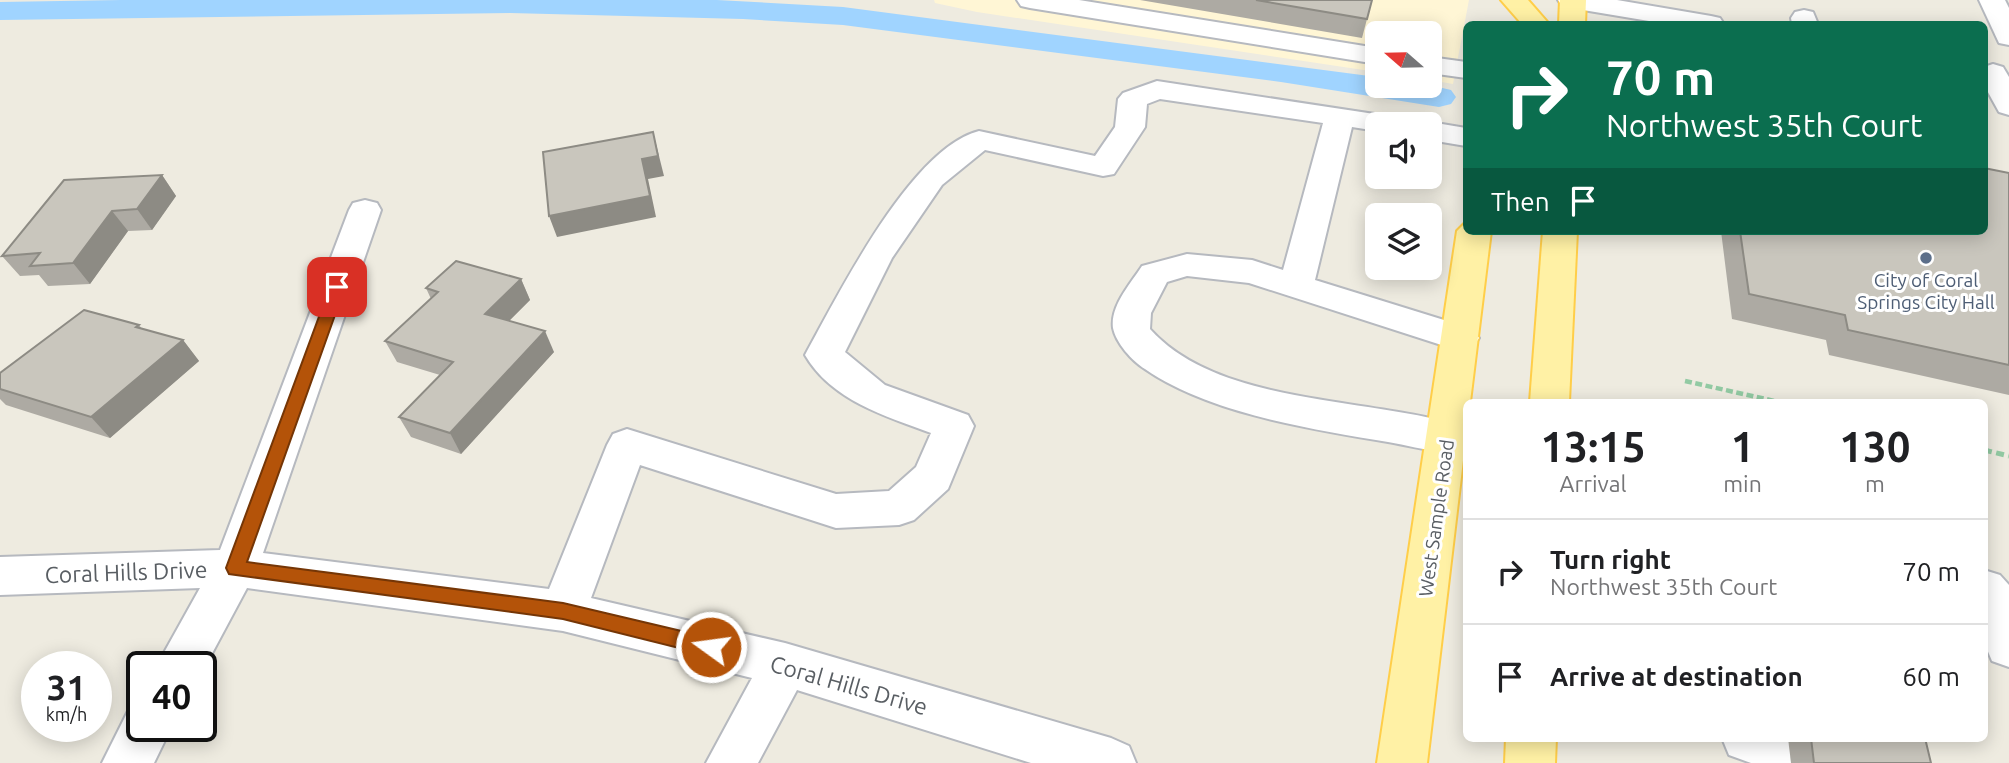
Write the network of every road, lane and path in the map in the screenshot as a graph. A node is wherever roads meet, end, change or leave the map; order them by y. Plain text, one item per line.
1 (1030, 0) edge
2 (1505, 0) edge
3 (1514, 0) edge
4 (1572, 0) edge
5 (1992, 0) edge
6 (1502, 21) edge
7 (1533, 21) edge
8 (1572, 21) edge
9 (1694, 21) edge
10 (2009, 37) edge
11 (1365, 54) edge
12 (1442, 67) edge
13 (1463, 70) edge
14 (1996, 74) edge
15 (2009, 106) edge
16 (1339, 118) junction
17 (1365, 121) edge
18 (1442, 133) edge
19 (1463, 136) edge
20 (365, 210) dead end
21 (1473, 235) edge
22 (1560, 235) edge
23 (1296, 286) junction
24 (1460, 338) junction
25 (1685, 381) dead end
26 (1550, 399) edge
27 (1766, 399) edge
28 (1447, 437) junction
29 (1988, 451) edge
30 (2009, 456) edge
31 (235, 568) junction
32 (0, 576) edge
33 (1988, 592) edge
34 (563, 611) junction
35 (2009, 646) edge
36 (189, 651) edge
37 (785, 665) junction
38 (139, 742) edge
39 (1531, 742) edge
40 (1734, 742) edge
41 (127, 763) edge
42 (732, 763) edge
43 (1111, 763) edge
44 (1402, 763) edge
45 (1530, 763) edge
46 (1735, 763) edge

1 - 11 street
2 - 6 main road
3 - 7 main road
4 - 8 main road
4 - 9 street
5 - 10 street
12 - 13 street
14 - 15 street
16 - 17 street
16 - 23 street
16 - 34 street
18 - 19 street
20 - 31 street
21 - 24 main road, West Sample Road
22 - 26 main road
23 - 24 street
23 - 28 street
24 - 28 main road, West Sample Road
25 - 27 path
28 - 44 main road, West Sample Road
29 - 30 path
31 - 32 street, Coral Hills Drive
31 - 34 street, Coral Hills Drive
31 - 36 street
33 - 35 street
34 - 37 street, Coral Hills Drive
37 - 42 street
37 - 43 street, Coral Hills Drive
38 - 41 street
39 - 45 main road
40 - 46 street

